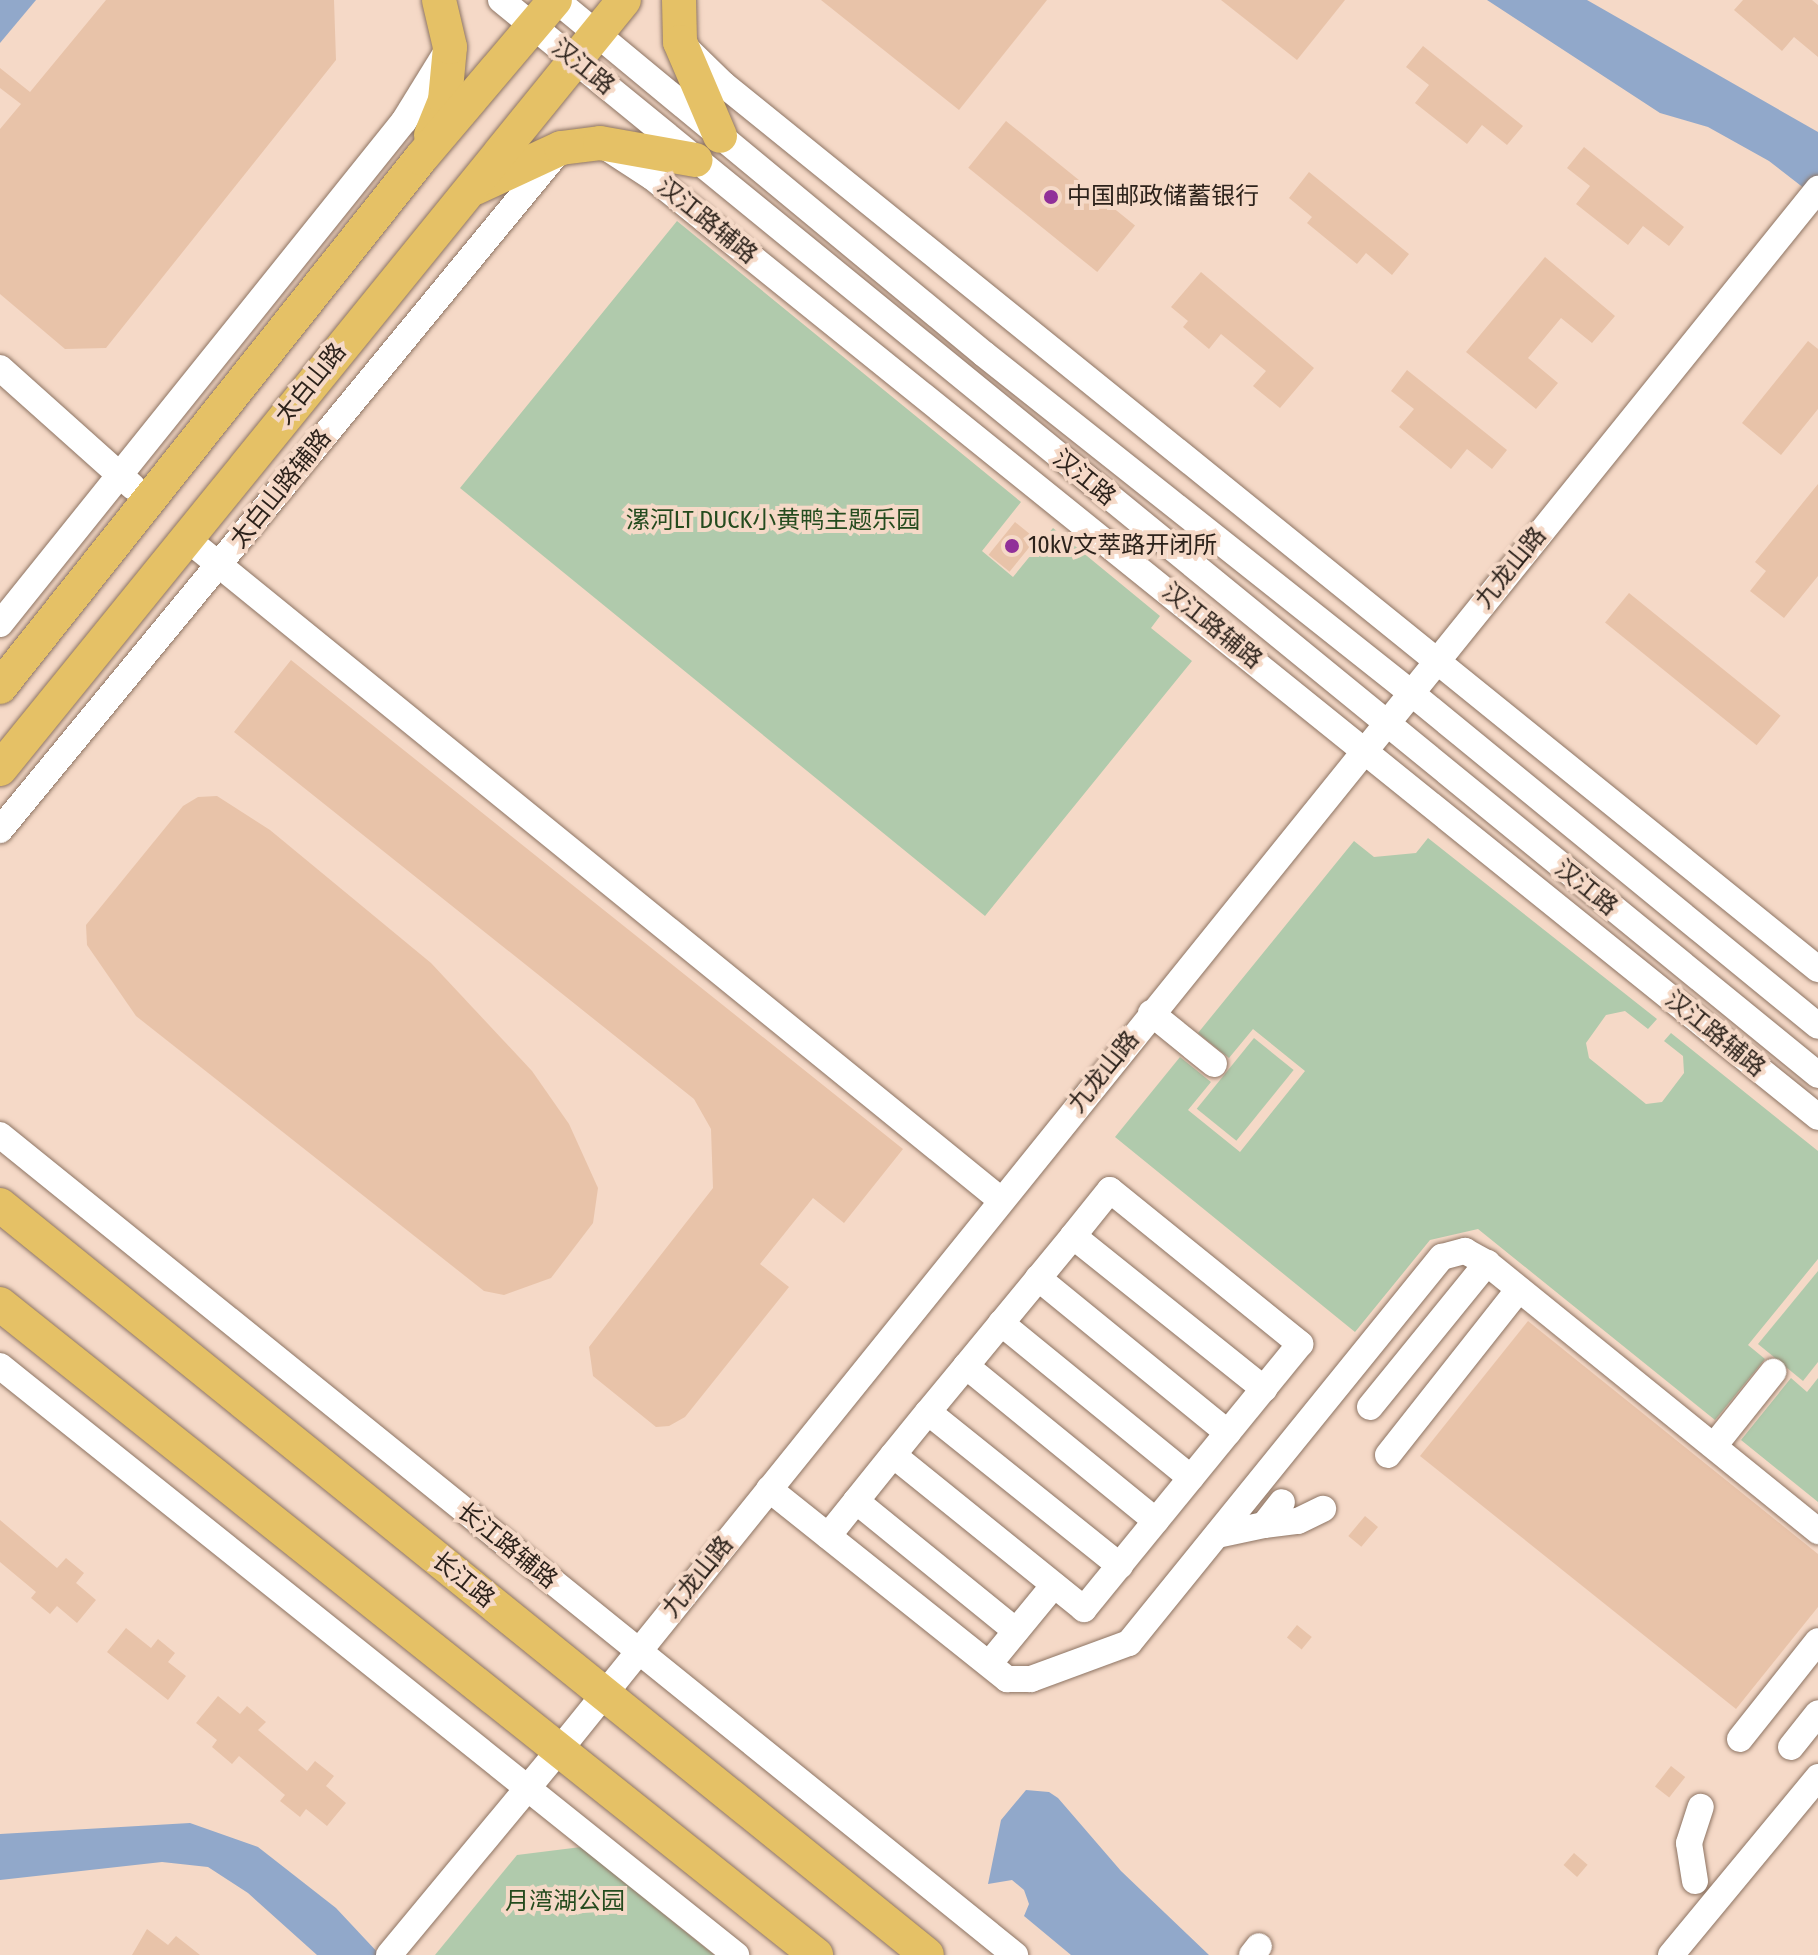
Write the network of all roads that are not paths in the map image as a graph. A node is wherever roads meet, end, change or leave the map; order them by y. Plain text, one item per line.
1 (501, 0) edge
2 (556, 0) edge
3 (624, 0) edge
4 (680, 13) edge
5 (440, 17) edge
6 (533, 26) junction
7 (596, 33) junction
8 (574, 59) junction
9 (720, 136) junction
10 (600, 143) junction
11 (561, 148) junction
12 (421, 158) junction
13 (695, 160) junction
14 (464, 194) junction
15 (1812, 197) edge
16 (0, 368) edge
17 (121, 476) junction
18 (148, 500) junction
19 (186, 538) junction
20 (219, 564) junction
21 (0, 624) edge
22 (1436, 659) junction
23 (0, 687) edge
24 (1410, 692) junction
25 (1383, 723) junction
26 (1363, 749) junction
27 (0, 769) edge
28 (0, 830) edge
29 (1818, 969) edge
30 (1151, 1013) junction
31 (1818, 1026) edge
32 (1214, 1064) dead end
33 (1818, 1075) edge
34 (1818, 1117) edge
35 (0, 1135) edge
36 (1001, 1200) junction
37 (0, 1205) edge
38 (1073, 1236) junction
39 (1487, 1263) junction
40 (1038, 1278) junction
41 (1519, 1289) junction
42 (0, 1304) edge
43 (1001, 1323) junction
44 (1386, 1325) junction
45 (1417, 1350) junction
46 (0, 1366) edge
47 (966, 1366) junction
48 (1773, 1372) dead end
49 (1449, 1377) junction
50 (1264, 1389) junction
51 (1370, 1407) dead end
52 (928, 1412) junction
53 (1228, 1433) junction
54 (1714, 1446) junction
55 (893, 1455) junction
56 (1388, 1455) dead end
57 (1191, 1478) junction
58 (769, 1489) junction
59 (856, 1501) junction
60 (1282, 1502) dead end
61 (1323, 1509) dead end
62 (1156, 1521) junction
63 (1264, 1525) junction
64 (1818, 1531) edge
65 (1217, 1535) junction
66 (828, 1536) junction
67 (1120, 1566) junction
68 (1054, 1585) junction
69 (1016, 1631) junction
70 (1818, 1641) edge
71 (638, 1653) junction
72 (989, 1664) junction
73 (1809, 1669) edge
74 (604, 1694) junction
75 (1818, 1713) edge
76 (1740, 1739) dead end
77 (1791, 1747) dead end
78 (561, 1748) junction
79 (1818, 1777) edge
80 (529, 1788) junction
81 (1701, 1807) dead end
82 (1701, 1919) junction
83 (397, 1945) edge
84 (736, 1955) edge
85 (816, 1955) edge
86 (927, 1955) edge
87 (1015, 1955) edge
88 (1671, 1955) edge

1 - 6 street, 汉江路
2 - 6 main road
2 - 7 street, 汉江路
3 - 7 main road, 太白山路
4 - 9 main road
4 - 22 street
5 - 12 main road
5 - 17 street
6 - 8 street, 汉江路
6 - 12 main road
7 - 8 main road, 太白山路
7 - 9 street, 汉江路
8 - 13 street, 汉江路
8 - 14 main road, 太白山路
9 - 24 street, 汉江路
10 - 11 main road
10 - 13 main road
10 - 26 street, 汉江路辅路
11 - 14 main road
11 - 20 street, 太白山路辅路
12 - 18 main road
13 - 25 street, 汉江路
14 - 19 main road, 太白山路
15 - 22 street, 九龙山路
16 - 17 street
17 - 18 street
17 - 21 street
18 - 23 main road
19 - 20 street
19 - 27 main road, 太白山路
20 - 28 street, 太白山路辅路
20 - 36 street
22 - 24 street, 九龙山路
22 - 29 street
24 - 25 street, 九龙山路
24 - 31 street, 汉江路
25 - 26 street, 九龙山路
25 - 33 street, 汉江路
26 - 30 street, 九龙山路
26 - 34 street, 汉江路辅路
30 - 32 street
30 - 36 street, 九龙山路
35 - 71 street, 长江路辅路
36 - 58 street, 九龙山路
37 - 74 main road, 长江路
38 - 40 street
38 - 50 street
38 - 50 street
39 - 41 street
39 - 44 street
39 - 45 street
40 - 43 street
40 - 53 street
41 - 49 street
41 - 54 street
42 - 78 main road
43 - 47 street
43 - 57 street
44 - 45 street
44 - 65 street
45 - 49 street
45 - 51 street
46 - 80 street
47 - 52 street
47 - 62 street
48 - 54 street
49 - 56 street
50 - 53 street
52 - 55 street
52 - 67 street
53 - 57 street
54 - 64 street
55 - 59 street
55 - 68 street
57 - 62 street
58 - 66 street
58 - 71 street, 九龙山路
59 - 66 street
59 - 69 street
60 - 63 street
61 - 63 street
62 - 67 street
63 - 65 street
65 - 72 street
66 - 72 street
67 - 68 street
68 - 69 street
69 - 72 street
70 - 73 street
71 - 74 street, 九龙山路
71 - 87 street, 长江路辅路
73 - 76 street
74 - 78 street, 九龙山路
74 - 86 main road, 长江路
75 - 77 street
78 - 80 street, 九龙山路
78 - 85 main road
79 - 82 street
80 - 83 street, 九龙山路
80 - 84 street
81 - 82 street
82 - 88 street

